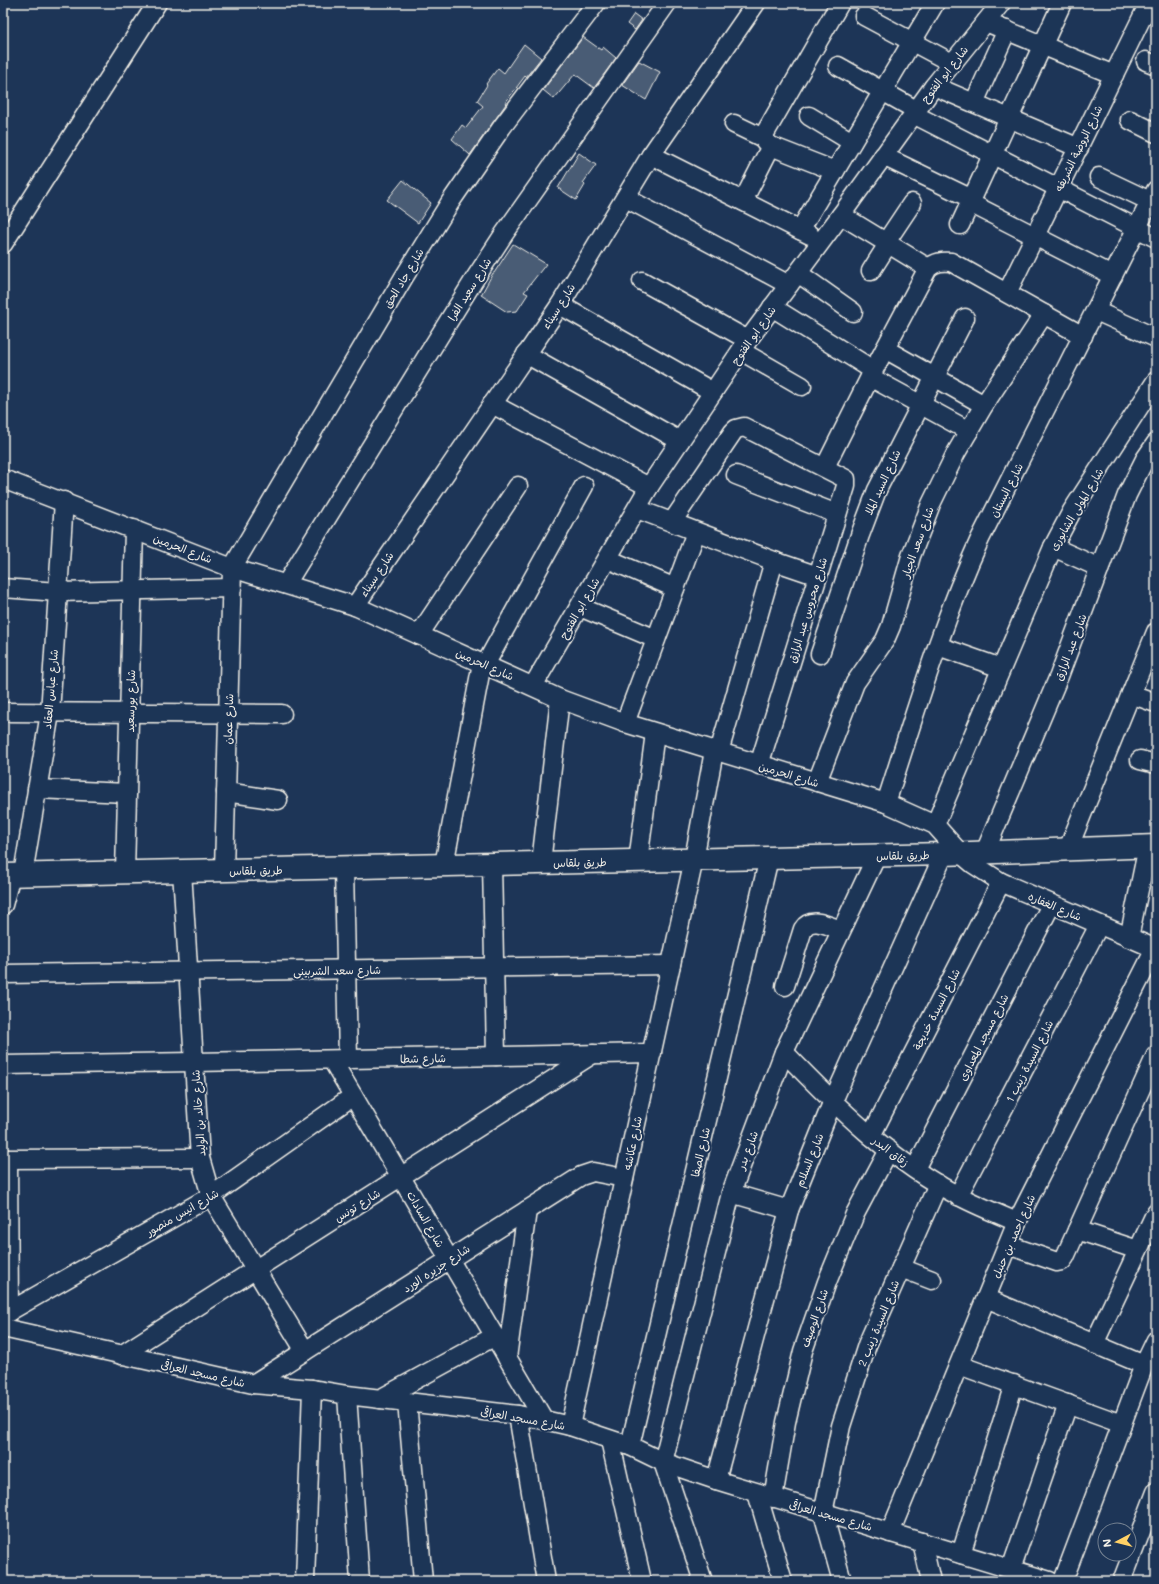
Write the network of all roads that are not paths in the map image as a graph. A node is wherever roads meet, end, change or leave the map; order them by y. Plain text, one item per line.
1 (157, 3) edge
2 (596, 3) edge
3 (667, 3) edge
4 (756, 3) edge
5 (840, 3) edge
6 (935, 3) edge
7 (1001, 3) edge
8 (1062, 3) edge
9 (1150, 3) edge
10 (864, 16) dead end
11 (986, 22) junction
12 (1006, 30) junction
13 (912, 41) junction
14 (1042, 45) junction
15 (952, 63) junction
16 (838, 66) dead end
17 (1114, 75) junction
18 (934, 86) junction
19 (883, 91) junction
20 (974, 103) junction
21 (915, 112) junction
22 (809, 116) dead end
23 (1009, 118) junction
24 (1130, 120) dead end
25 (734, 124) dead end
26 (1156, 133) edge
27 (767, 142) junction
28 (852, 142) junction
29 (1079, 148) junction
30 (993, 154) junction
31 (652, 155) junction
32 (884, 156) junction
33 (835, 171) junction
34 (1099, 177) dead end
35 (1059, 188) junction
36 (626, 198) junction
37 (1154, 198) edge
38 (742, 201) junction
39 (971, 201) junction
40 (912, 204) dead end
41 (841, 215) junction
42 (960, 225) dead end
43 (1137, 228) junction
44 (800, 230) junction
45 (1035, 236) junction
46 (1156, 238) edge
47 (822, 241) junction
48 (887, 243) junction
49 (3, 244) edge
50 (928, 268) junction
51 (871, 271) dead end
52 (1113, 276) junction
53 (793, 279) junction
54 (642, 281) dead end
55 (1007, 293) junction
56 (560, 305) junction
57 (772, 307) junction
58 (1096, 311) junction
59 (853, 312) dead end
60 (1044, 314) junction
61 (965, 318) dead end
62 (1155, 335) edge
63 (1083, 336) junction
64 (744, 345) junction
65 (885, 349) junction
66 (526, 354) junction
67 (871, 374) junction
68 (934, 376) junction
69 (1156, 381) edge
70 (802, 386) dead end
71 (713, 392) junction
72 (492, 404) junction
73 (920, 404) junction
74 (984, 405) junction
75 (969, 431) junction
76 (680, 441) junction
77 (1156, 443) edge
78 (825, 467) junction
79 (736, 475) dead end
80 (3, 479) edge
81 (518, 486) dead end
82 (584, 486) dead end
83 (649, 487) junction
84 (64, 501) junction
85 (637, 509) junction
86 (837, 514) junction
87 (672, 522) junction
88 (134, 529) junction
89 (696, 532) junction
90 (1053, 547) junction
91 (608, 559) junction
92 (774, 561) junction
93 (232, 568) junction
94 (1100, 568) junction
95 (818, 576) junction
96 (286, 584) junction
97 (3, 588) edge
98 (232, 588) junction
99 (675, 588) junction
100 (132, 590) junction
101 (58, 592) junction
102 (355, 606) junction
103 (580, 607) junction
104 (1156, 632) edge
105 (419, 635) junction
106 (656, 639) junction
107 (938, 646) junction
108 (820, 654) dead end
109 (484, 664) junction
110 (1001, 668) junction
111 (533, 686) junction
112 (1131, 694) junction
113 (560, 699) junction
114 (1156, 703) edge
115 (3, 712) edge
116 (50, 712) junction
117 (129, 713) junction
118 (228, 714) junction
119 (282, 714) dead end
120 (625, 723) junction
121 (656, 733) junction
122 (717, 751) junction
123 (759, 764) junction
124 (817, 782) junction
125 (37, 789) junction
126 (226, 792) junction
127 (127, 793) junction
128 (278, 800) dead end
129 (886, 803) junction
130 (935, 826) junction
131 (1152, 846) edge
132 (1068, 849) junction
133 (985, 852) junction
134 (952, 854) junction
135 (877, 855) junction
136 (769, 858) junction
137 (694, 859) junction
138 (638, 861) junction
139 (541, 863) junction
140 (492, 864) junction
141 (444, 865) junction
142 (344, 868) junction
143 (224, 870) junction
144 (182, 871) junction
145 (125, 872) junction
146 (12, 875) edge
147 (1001, 882) junction
148 (3, 904) edge
149 (1051, 905) junction
150 (1099, 925) junction
151 (841, 930) junction
152 (1130, 938) junction
153 (1156, 949) edge
154 (671, 964) junction
155 (494, 968) junction
156 (346, 970) junction
157 (188, 972) junction
158 (3, 974) edge
159 (785, 986) dead end
160 (784, 1052) junction
161 (652, 1053) junction
162 (593, 1054) junction
163 (496, 1056) junction
164 (1156, 1056) edge
165 (340, 1060) junction
166 (194, 1062) junction
167 (3, 1065) edge
168 (353, 1096) junction
169 (832, 1102) junction
170 (871, 1136) junction
171 (889, 1150) junction
172 (200, 1158) junction
173 (6, 1159) edge
174 (915, 1169) junction
175 (401, 1177) junction
176 (624, 1178) junction
177 (938, 1184) junction
178 (731, 1193) junction
179 (211, 1196) junction
180 (958, 1196) junction
181 (527, 1210) junction
182 (789, 1210) junction
183 (1156, 1212) edge
184 (1017, 1222) junction
185 (1077, 1230) junction
186 (1008, 1245) junction
187 (1138, 1250) junction
188 (449, 1260) junction
189 (901, 1268) junction
190 (255, 1270) junction
191 (932, 1280) dead end
192 (986, 1298) junction
193 (5, 1318) edge
194 (495, 1336) junction
195 (1156, 1340) edge
196 (1094, 1344) junction
197 (305, 1351) junction
198 (121, 1355) junction
199 (507, 1358) junction
200 (1144, 1364) junction
201 (959, 1365) junction
202 (253, 1384) junction
203 (1014, 1384) junction
204 (312, 1389) junction
205 (347, 1395) junction
206 (380, 1399) junction
207 (407, 1402) junction
208 (1068, 1404) junction
209 (518, 1415) junction
210 (544, 1420) junction
211 (1122, 1424) junction
212 (570, 1426) junction
213 (610, 1440) junction
214 (630, 1446) junction
215 (663, 1462) junction
216 (716, 1480) junction
217 (1156, 1492) edge
218 (765, 1496) junction
219 (823, 1513) junction
220 (890, 1533) junction
221 (922, 1542) junction
222 (961, 1554) junction
223 (1001, 1571) edge
224 (305, 1581) edge
225 (360, 1581) edge
226 (423, 1581) edge
227 (546, 1581) edge
228 (642, 1581) edge
229 (702, 1581) edge
230 (783, 1581) edge
231 (842, 1581) edge
232 (931, 1581) edge
233 (1050, 1581) edge
234 (1063, 1581) edge
235 (1122, 1581) edge

1 - 49 street
2 - 93 street, شارع جاد الحق
3 - 96 street, شارع سعيد الفرا
4 - 31 street, شارع سيناء
5 - 27 street
6 - 13 street
7 - 11 street, شارع ابو الفتوح
8 - 14 street
9 - 17 street, شارع الروضة الشريفه
10 - 13 street
11 - 12 street
11 - 15 street, شارع ابو الفتوح
12 - 14 street
12 - 20 street
13 - 15 street
13 - 19 street
14 - 17 street
14 - 23 street
15 - 18 street, شارع ابو الفتوح
16 - 19 street
17 - 29 street, شارع الروضة الشريفه
18 - 20 street
18 - 21 street, شارع ابو الفتوح
19 - 21 street
19 - 28 street
20 - 23 street
21 - 30 street
21 - 32 street, شارع ابو الفتوح
22 - 28 street
23 - 29 street
23 - 30 street
24 - 26 street
25 - 27 street
27 - 33 street
27 - 38 street
28 - 33 street
29 - 35 street, شارع الروضة الشريفه
30 - 35 street
30 - 39 street
31 - 36 street, شارع سيناء
31 - 38 street
32 - 39 street
32 - 41 street, شارع ابو الفتوح
33 - 44 street
34 - 37 street
35 - 43 street
35 - 45 street, شارع الروضة الشريفه
36 - 53 street
36 - 56 street, شارع سيناء
37 - 43 street, شارع البستان
38 - 44 street
39 - 42 street
39 - 45 street
40 - 48 street
41 - 47 street, شارع ابو الفتوح
41 - 48 street
43 - 46 street
43 - 52 street, شارع البستان
44 - 47 street
45 - 52 street
45 - 55 street, شارع الروضة الشريفه
47 - 53 street, شارع ابو الفتوح
48 - 50 street
48 - 51 street
50 - 55 street
50 - 65 street
52 - 58 street, شارع البستان
53 - 57 street, شارع ابو الفتوح
53 - 59 street
54 - 64 street
55 - 60 street
56 - 66 street, شارع سيناء
56 - 71 street
57 - 64 street, شارع ابو الفتوح
57 - 67 street
58 - 62 street
58 - 63 street, شارع البستان
60 - 63 street
60 - 74 street, شارع سعد الجيار
61 - 68 street, شارع السيد الملا
63 - 107 street, شارع البستان
64 - 70 street
64 - 71 street, شارع ابو الفتوح
65 - 67 street
65 - 68 street
66 - 72 street, شارع سيناء
66 - 76 street
67 - 73 street
67 - 78 street
68 - 73 street, شارع السيد الملا
68 - 74 street
69 - 90 street, شارع المولى الشابورى
71 - 76 street, شارع ابو الفتوح
72 - 83 street
72 - 102 street, شارع سيناء
73 - 75 street
73 - 108 street, شارع السيد الملا
74 - 75 street, شارع سعد الجيار
75 - 124 street, شارع سعد الجيار
76 - 83 street, شارع ابو الفتوح
77 - 94 street, شارع عبد الرازق
78 - 86 street, شارع محروس عبد الرازق
78 - 87 street, شارع محروس عبد الرازق
79 - 86 street
80 - 84 street, شارع الحرمين
81 - 105 street
82 - 109 street
83 - 85 street, شارع ابو الفتوح
84 - 88 street, شارع الحرمين
84 - 101 street, شارع عباس العقاد
85 - 87 street
85 - 91 street, شارع ابو الفتوح
86 - 95 street, شارع محروس عبد الرازق
87 - 89 street
88 - 93 street, شارع الحرمين
88 - 100 street, شارع بورسعيد
89 - 92 street
89 - 99 street
90 - 94 street
90 - 110 street, شارع المولى الشابورى
91 - 99 street
91 - 103 street, شارع ابو الفتوح
92 - 95 street
92 - 122 street, شارع عكاشه
93 - 96 street, شارع الحرمين
93 - 98 street, شارع عمان
94 - 133 street, شارع عبد الرازق
95 - 123 street, شارع محروس عبد الرازق
96 - 102 street, شارع الحرمين
97 - 101 street
98 - 100 street
98 - 118 street, شارع عمان
99 - 106 street
100 - 101 street
100 - 117 street, شارع بورسعيد
101 - 116 street, شارع عباس العقاد
102 - 105 street, شارع الحرمين
103 - 106 street
103 - 111 street, شارع ابو الفتوح
104 - 112 street
105 - 109 street, شارع الحرمين
106 - 120 street
107 - 110 street
107 - 129 street, شارع البستان
109 - 111 street, شارع الحرمين
109 - 141 street
110 - 130 street, شارع المولى الشابورى
111 - 113 street, شارع الحرمين
112 - 114 street
112 - 132 street
113 - 120 street, شارع الحرمين
113 - 139 street
115 - 116 street
116 - 117 street
116 - 125 street, شارع عباس العقاد
117 - 118 street
117 - 127 street, شارع بورسعيد
118 - 119 street
118 - 126 street, شارع عمان
120 - 121 street, شارع الحرمين
121 - 122 street, شارع الحرمين
121 - 138 street
122 - 123 street, شارع الحرمين
122 - 137 street, شارع عكاشه
123 - 124 street, شارع الحرمين
124 - 129 street, شارع الحرمين
125 - 127 street
125 - 146 street, شارع عباس العقاد
126 - 128 street
126 - 143 street, شارع عمان
127 - 145 street, شارع بورسعيد
129 - 130 street, شارع الحرمين
130 - 134 street, شارع الحرمين
131 - 132 main road, طريق بلقاس
131 - 152 street
132 - 133 main road, طريق بلقاس
133 - 134 main road, طريق بلقاس
134 - 135 main road, طريق بلقاس
134 - 147 street, شارع الغفاره
134 - 169 street, شارع السلام
135 - 136 main road, طريق بلقاس
135 - 151 street, شارع بدر
136 - 137 main road, طريق بلقاس
136 - 214 street, شارع الصفا
137 - 138 main road, طريق بلقاس
137 - 154 street, شارع عكاشه
138 - 139 main road, طريق بلقاس
139 - 140 main road, طريق بلقاس
140 - 141 main road, طريق بلقاس
140 - 155 street
141 - 142 main road, طريق بلقاس
142 - 143 main road, طريق بلقاس
142 - 156 street, شارع السادات
143 - 144 main road, طريق بلقاس
144 - 145 main road, طريق بلقاس
144 - 157 street, شارع خالد بن الوليد
145 - 146 main road, طريق بلقاس
146 - 148 street, شارع عباس العقاد
147 - 149 street, شارع الغفاره
147 - 170 street, شارع السيدة خديجة
149 - 150 street, شارع الغفاره
149 - 174 street, شارع مسجد المعداوى
150 - 152 street, شارع الغفاره
150 - 180 street, شارع السيدة زينب 1
151 - 159 street
151 - 160 street, شارع بدر
152 - 153 street, شارع الغفاره
153 - 184 street, شارع احمد بن حنبل
154 - 155 street, شارع سعد الشربينى
154 - 161 street, شارع عكاشه
155 - 156 street, شارع سعد الشربينى
155 - 163 street
156 - 157 street, شارع سعد الشربينى
156 - 165 street, شارع السادات
157 - 158 street, شارع سعد الشربينى
157 - 166 street, شارع خالد بن الوليد
160 - 169 street, زقاق البدر
160 - 178 street, شارع بدر
161 - 162 street, شارع شطا
161 - 176 street, شارع عكاشه
162 - 163 street, شارع شطا
162 - 175 street, شارع تونس
163 - 165 street, شارع شطا
164 - 185 street
165 - 166 street, شارع شطا
165 - 168 street, شارع السادات
166 - 167 street, شارع شطا
166 - 172 street, شارع خالد بن الوليد
168 - 175 street, شارع السادات
168 - 179 street, شارع انيس منصور
169 - 170 street, زقاق البدر
169 - 182 street, شارع السلام
170 - 171 street, زقاق البدر
171 - 174 street, زقاق البدر
171 - 218 street, شارع الوصيف
172 - 173 street
172 - 179 street, شارع خالد بن الوليد
173 - 193 street
174 - 177 street, زقاق البدر
175 - 188 street, شارع السادات
175 - 190 street, شارع تونس
176 - 181 street, شارع جزيره الورد
176 - 212 street, شارع عكاشه
177 - 180 street, زقاق البدر
177 - 189 street, شارع السيدة زينب 2
178 - 182 street
178 - 215 street, شارع بدر
179 - 190 street, شارع خالد بن الوليد
179 - 193 street, شارع انيس منصور
180 - 184 street, زقاق البدر
181 - 188 street, شارع جزيره الورد
181 - 199 street
182 - 216 street, شارع السلام
183 - 187 street
184 - 186 street, شارع احمد بن حنبل
185 - 186 street
185 - 187 street
186 - 192 street, شارع احمد بن حنبل
187 - 196 street
188 - 194 street, شارع السادات
188 - 197 street, شارع جزيره الورد
189 - 191 street
189 - 219 street, شارع السيدة زينب 2
190 - 197 street, شارع خالد بن الوليد
190 - 198 street, شارع تونس
192 - 196 street
192 - 201 street, شارع احمد بن حنبل
193 - 198 street, شارع مسجد العراقى
194 - 199 street, شارع السادات
194 - 206 street
195 - 200 street
196 - 200 street
197 - 202 street, شارع جزيره الورد
198 - 202 street, شارع مسجد العراقى
199 - 210 street, شارع السادات
200 - 211 street
201 - 203 street
201 - 220 street, شارع احمد بن حنبل
202 - 204 street, شارع مسجد العراقى
203 - 208 street
203 - 222 street
204 - 205 street, شارع مسجد العراقى
204 - 224 street
205 - 206 street, شارع مسجد العراقى
205 - 225 street
206 - 207 street, شارع مسجد العراقى
207 - 209 street, شارع مسجد العراقى
207 - 226 street
208 - 211 street
208 - 223 street
209 - 210 street, شارع مسجد العراقى
209 - 227 street
210 - 212 street, شارع مسجد العراقى
211 - 234 street
212 - 213 street, شارع مسجد العراقى
213 - 214 street, شارع مسجد العراقى
213 - 228 street
214 - 215 street, شارع مسجد العراقى
215 - 216 street, شارع مسجد العراقى
215 - 229 street
216 - 218 street, شارع مسجد العراقى
217 - 235 street
218 - 219 street, شارع مسجد العراقى
218 - 230 street
219 - 220 street, شارع مسجد العراقى
219 - 231 street
220 - 221 street, شارع مسجد العراقى
221 - 222 street, شارع مسجد العراقى
221 - 232 street
222 - 223 street, شارع مسجد العراقى
223 - 233 street, شارع مسجد العراقى

